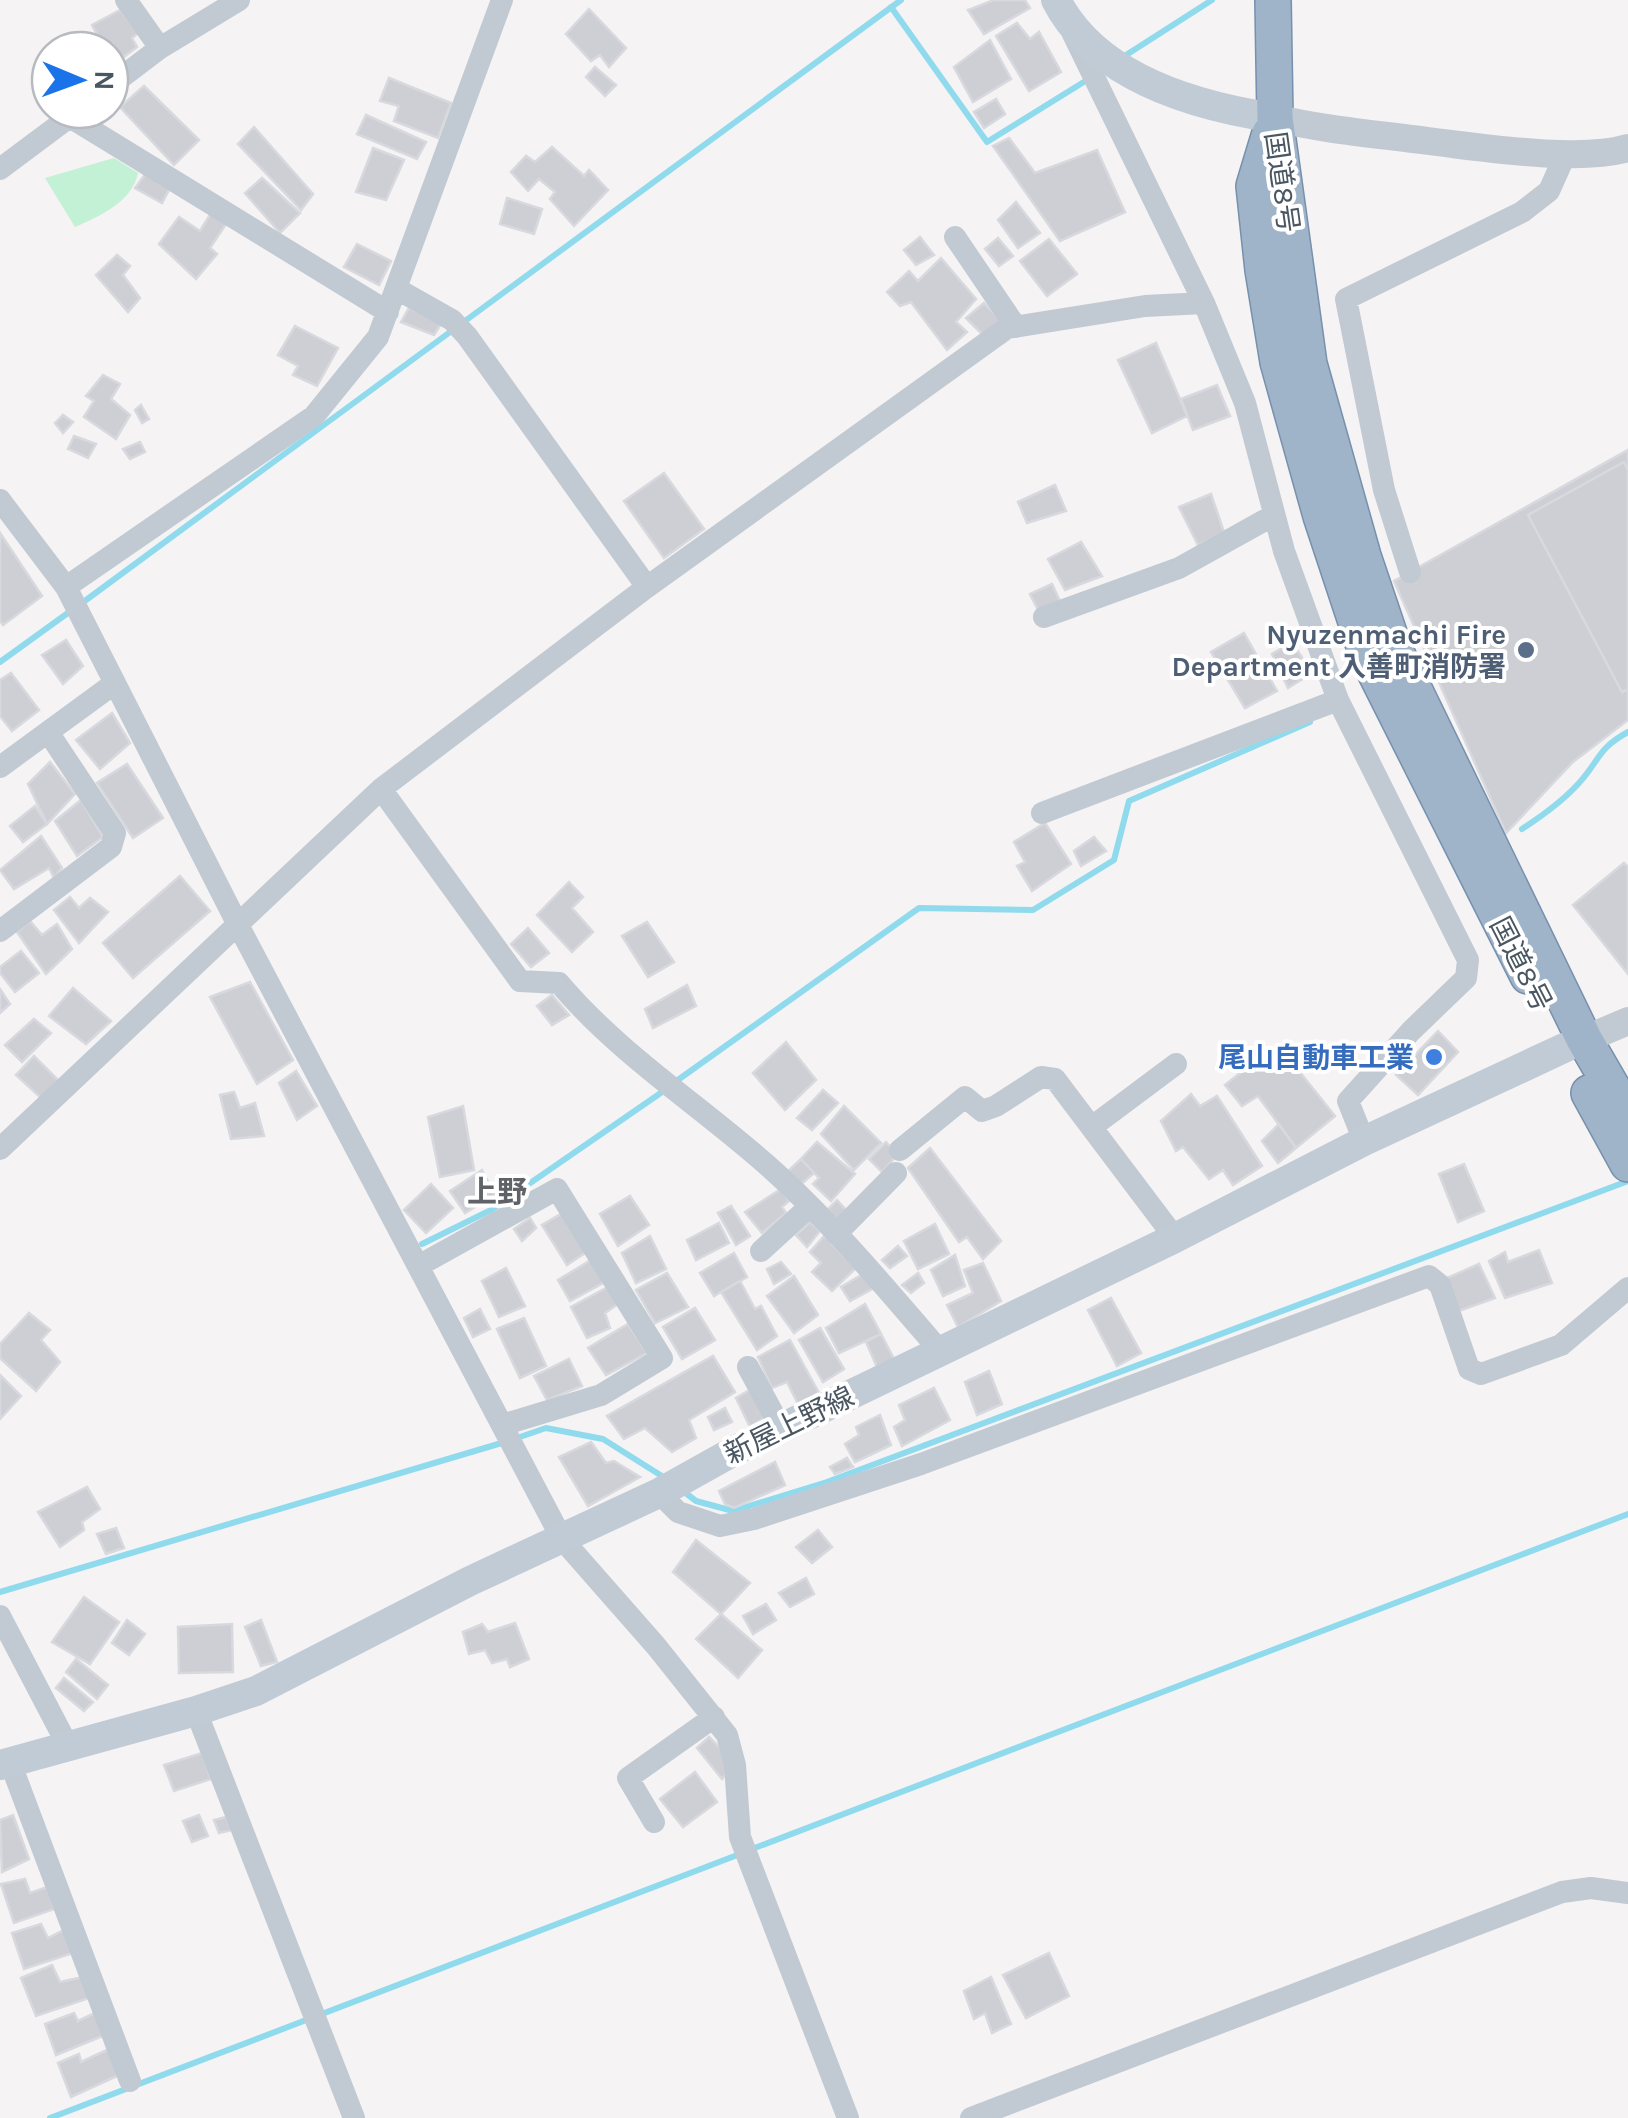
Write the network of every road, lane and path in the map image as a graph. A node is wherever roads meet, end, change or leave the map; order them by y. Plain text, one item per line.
1 (126, 0) edge
2 (239, 0) edge
3 (502, 0) edge
4 (1273, 0) edge
5 (1062, 11) edge
6 (160, 48) junction
7 (130, 71) edge
8 (1275, 118) junction
9 (52, 130) edge
10 (102, 130) edge
11 (1628, 148) edge
12 (1566, 153) junction
13 (0, 169) edge
14 (955, 237) dead end
15 (397, 288) junction
16 (1204, 303) junction
17 (388, 312) junction
18 (1016, 327) junction
19 (0, 500) edge
20 (1274, 515) junction
21 (1410, 572) dead end
22 (66, 587) junction
23 (647, 587) junction
24 (1044, 616) dead end
25 (115, 683) junction
26 (1338, 700) junction
27 (48, 732) junction
28 (0, 767) edge
29 (381, 789) junction
30 (1042, 813) dead end
31 (237, 923) junction
32 (0, 931) edge
33 (1628, 1020) edge
34 (1574, 1044) junction
35 (1176, 1064) dead end
36 (1628, 1115) edge
37 (1093, 1126) junction
38 (3, 1137) edge
39 (1364, 1141) junction
40 (1628, 1164) edge
41 (809, 1206) junction
42 (836, 1234) junction
43 (1175, 1238) junction
44 (762, 1251) dead end
45 (418, 1266) junction
46 (1628, 1288) edge
47 (940, 1350) junction
48 (748, 1367) dead end
49 (502, 1425) junction
50 (780, 1428) junction
51 (659, 1493) junction
52 (562, 1539) junction
53 (0, 1616) edge
54 (196, 1711) junction
55 (714, 1717) junction
56 (68, 1746) junction
57 (5, 1764) edge
58 (654, 1822) dead end
59 (1628, 1893) edge
60 (130, 2081) dead end
61 (354, 2118) edge
62 (848, 2118) edge
63 (971, 2118) edge

1 - 6 street
2 - 6 street
3 - 15 street
4 - 8 highway, 国道8号
5 - 8 main road
5 - 16 street
6 - 7 street
8 - 12 street
8 - 34 highway, 国道8号
9 - 13 street
10 - 17 street
11 - 12 street
12 - 21 street
14 - 18 street
15 - 17 street
15 - 23 street
16 - 18 street
16 - 20 street
17 - 22 street
18 - 23 street
19 - 22 street
20 - 24 street
20 - 26 street
22 - 25 street
23 - 29 street
25 - 27 street
25 - 31 street
26 - 30 street
26 - 39 street
27 - 28 street
27 - 32 street
29 - 31 street
29 - 41 street
31 - 38 street
31 - 45 street
33 - 34 street
34 - 36 highway, 国道8号
34 - 39 main road, 新屋上野線
34 - 40 highway, 国道8号
35 - 37 street
37 - 42 street
37 - 43 street
39 - 43 main road, 新屋上野線
41 - 42 street
41 - 44 street
42 - 47 street
43 - 47 main road, 新屋上野線
45 - 49 street
45 - 49 street
46 - 51 street
47 - 50 main road, 新屋上野線
48 - 50 street
49 - 52 street
50 - 51 main road, 新屋上野線
51 - 52 main road, 新屋上野線
52 - 54 main road, 新屋上野線
52 - 55 street
53 - 56 street
54 - 56 main road, 新屋上野線
54 - 61 street
55 - 58 street
55 - 62 street
56 - 57 main road, 新屋上野線
57 - 60 street
59 - 63 street

